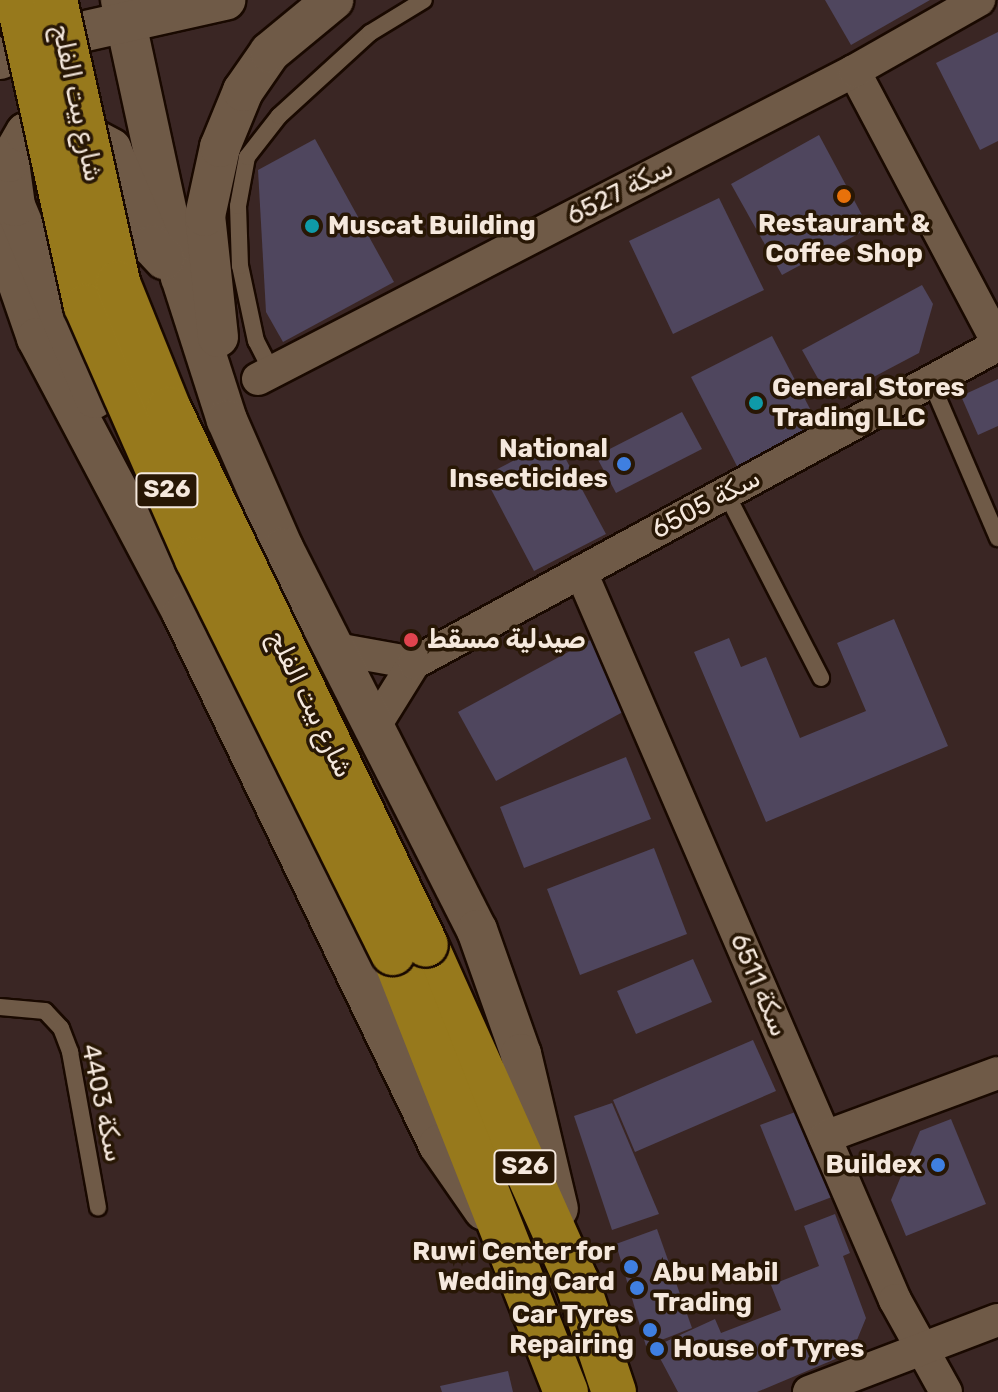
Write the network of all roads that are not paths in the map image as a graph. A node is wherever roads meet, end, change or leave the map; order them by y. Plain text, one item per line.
1 (18, 0) edge
2 (55, 0) edge
3 (225, 0) edge
4 (333, 0) edge
5 (424, 0) edge
6 (979, 0) edge
7 (122, 11) edge
8 (0, 59) edge
9 (854, 71) junction
10 (0, 231) edge
11 (181, 277) junction
12 (0, 316) edge
13 (998, 344) edge
14 (265, 376) joint
15 (931, 382) junction
16 (227, 420) junction
17 (86, 431) junction
18 (726, 493) junction
19 (138, 527) junction
20 (998, 538) edge
21 (581, 572) junction
22 (336, 649) junction
23 (414, 663) junction
24 (821, 678) dead end
25 (376, 724) junction
26 (409, 949) junction
27 (0, 1007) edge
28 (998, 1073) edge
29 (825, 1137) junction
30 (98, 1207) dead end
31 (513, 1253) junction
32 (577, 1282) junction
33 (998, 1320) edge
34 (922, 1349) junction
35 (566, 1392) edge
36 (614, 1392) edge
37 (809, 1392) edge
38 (946, 1392) edge

1 - 26 main road, شارع بيت الفلج / S26, bridge
2 - 26 main road, شارع بيت الفلج / S26, bridge
3 - 7 street
4 - 16 street
5 - 14 lane
6 - 9 street, سكة 6527
7 - 8 street
7 - 11 street
9 - 13 street
9 - 14 street, سكة 6527
10 - 17 street
11 - 16 street
11 - 19 street
12 - 17 street
13 - 15 street, سكة 6505
15 - 18 street, سكة 6505
15 - 20 lane
16 - 22 street
17 - 19 street
18 - 21 street, سكة 6505
18 - 24 lane
19 - 31 street
21 - 23 street, سكة 6505
21 - 29 street, سكة 6511
22 - 23 street
22 - 25 street
23 - 25 street, سكة 6505
25 - 32 street
26 - 31 main road, شارع بيت الفلج / S26
26 - 32 main road, شارع بيت الفلج / S26
27 - 30 lane, سكة 4403
28 - 29 street
29 - 34 street, سكة 6511
31 - 35 main road, شارع بيت الفلج / S26
32 - 36 main road, شارع بيت الفلج / S26
33 - 34 street
34 - 37 street
34 - 38 street, سكة 6511

